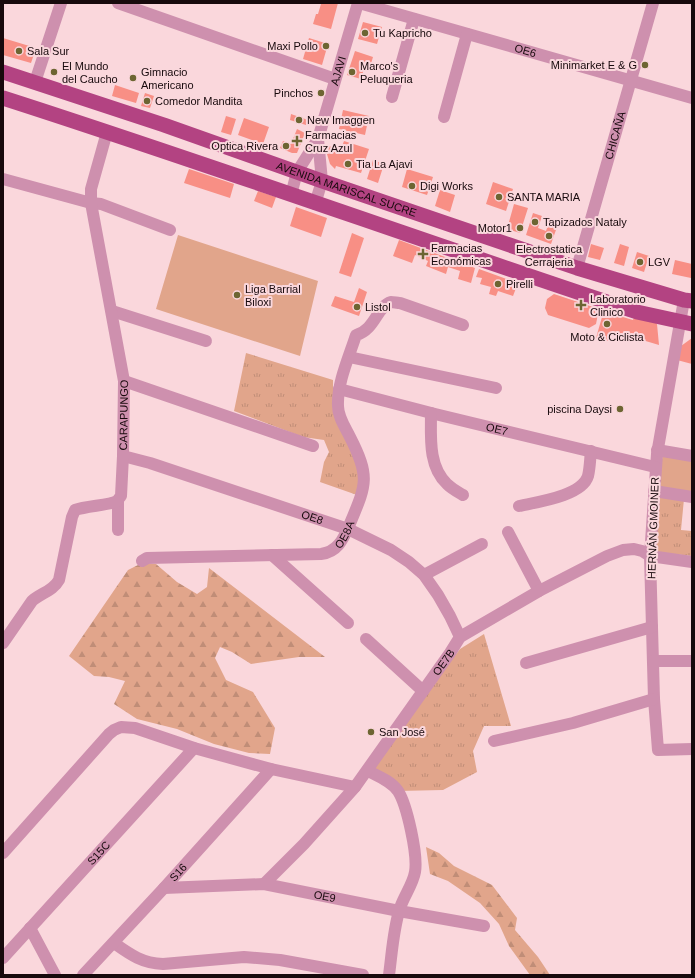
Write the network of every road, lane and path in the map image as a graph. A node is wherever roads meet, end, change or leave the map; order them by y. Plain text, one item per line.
1 (61, 3) edge
2 (118, 3) edge
3 (358, 3) edge
4 (652, 3) edge
5 (414, 19) junction
6 (467, 34) junction
7 (3, 72) edge
8 (335, 79) junction
9 (631, 80) junction
10 (35, 82) junction
11 (392, 97) dead end
12 (3, 98) edge
13 (692, 98) edge
14 (444, 117) dead end
15 (107, 132) junction
16 (318, 139) junction
17 (297, 172) junction
18 (3, 180) edge
19 (322, 181) junction
20 (291, 195) junction
21 (91, 203) junction
22 (315, 204) junction
23 (170, 230) dead end
24 (577, 268) junction
25 (688, 300) edge
26 (112, 310) junction
27 (686, 323) edge
28 (463, 324) dead end
29 (206, 341) dead end
30 (349, 357) junction
31 (124, 381) junction
32 (496, 388) dead end
33 (339, 389) junction
34 (431, 413) junction
35 (313, 446) dead end
36 (657, 450) junction
37 (592, 451) junction
38 (124, 456) junction
39 (692, 456) edge
40 (655, 467) junction
41 (654, 491) junction
42 (463, 495) dead end
43 (692, 497) edge
44 (118, 501) junction
45 (519, 506) dead end
46 (348, 529) junction
47 (118, 530) dead end
48 (508, 532) dead end
49 (482, 544) dead end
50 (272, 555) junction
51 (650, 556) junction
52 (142, 561) dead end
53 (692, 562) edge
54 (424, 575) junction
55 (539, 591) junction
56 (348, 623) dead end
57 (652, 627) junction
58 (460, 637) junction
59 (366, 639) dead end
60 (3, 644) edge
61 (653, 661) junction
62 (692, 661) edge
63 (526, 663) dead end
64 (424, 691) junction
65 (654, 699) junction
66 (494, 741) dead end
67 (194, 748) junction
68 (692, 749) edge
69 (271, 769) junction
70 (368, 771) junction
71 (355, 787) junction
72 (3, 853) edge
73 (264, 884) junction
74 (164, 888) junction
75 (399, 911) junction
76 (484, 926) dead end
77 (30, 928) junction
78 (114, 943) junction
79 (3, 958) edge
80 (55, 975) edge
81 (83, 975) edge
82 (363, 975) edge
83 (389, 975) edge

1 - 10 street
2 - 8 street
3 - 5 street, OE6
3 - 8 street, AJAVI
4 - 9 street, CHICAÑA
5 - 6 street, OE6
5 - 11 street
6 - 9 street, OE6
6 - 14 street
7 - 10 main road, AVENIDA MARISCAL SUCRE
8 - 16 street, AJAVI
9 - 13 street, OE6
9 - 24 street, CHICAÑA
10 - 17 main road, AVENIDA MARISCAL SUCRE
12 - 15 main road
15 - 20 main road
15 - 21 street, CARAPUNGO
16 - 17 street, AJAVI
16 - 19 street, AJAVI
17 - 19 main road, AVENIDA MARISCAL SUCRE
17 - 20 street, AJAVI
18 - 21 street
19 - 22 street, AJAVI
19 - 24 main road, AVENIDA MARISCAL SUCRE
20 - 22 main road
21 - 23 street
21 - 26 street, CARAPUNGO
22 - 27 main road
24 - 25 main road, AVENIDA MARISCAL SUCRE
25 - 27 street, HERNÁN GMOINER
26 - 29 street
26 - 31 street, CARAPUNGO
27 - 36 street, HERNÁN GMOINER
28 - 30 street, OE8A
30 - 32 street
30 - 33 street, OE8A
31 - 35 street
31 - 38 street, CARAPUNGO
33 - 34 street, OE7
33 - 46 street, OE8A
34 - 37 street, OE7
34 - 42 street
36 - 39 street
36 - 40 street, HERNÁN GMOINER
37 - 40 street, OE7
37 - 45 street
38 - 44 street, CARAPUNGO
38 - 46 street, OE8
40 - 41 street, HERNÁN GMOINER
41 - 43 street
41 - 51 street, HERNÁN GMOINER
44 - 47 street, CARAPUNGO
44 - 60 street
46 - 50 street, OE8A
46 - 54 street, OE8
48 - 55 street
49 - 54 street
50 - 52 street, OE8A
50 - 56 street
51 - 53 street, OE7B
51 - 55 street, OE7B
51 - 57 street, HERNÁN GMOINER
54 - 58 street, OE8
55 - 58 street, OE7B
57 - 61 street, HERNÁN GMOINER
57 - 63 street
58 - 64 street, OE7B
59 - 64 street
61 - 62 street
61 - 65 street, HERNÁN GMOINER
64 - 70 street, OE7B
65 - 66 street
65 - 68 street, HERNÁN GMOINER
67 - 69 street
67 - 72 street
67 - 77 street, S15C
69 - 71 street
69 - 74 street, S16
70 - 71 street, OE7B
70 - 75 street
71 - 73 street, OE7B
73 - 74 street, OE9
73 - 75 street, OE9
74 - 78 street, S16
75 - 76 street, OE9
75 - 83 street
77 - 79 street, S15C
77 - 80 street
78 - 81 street, S16
78 - 82 street

